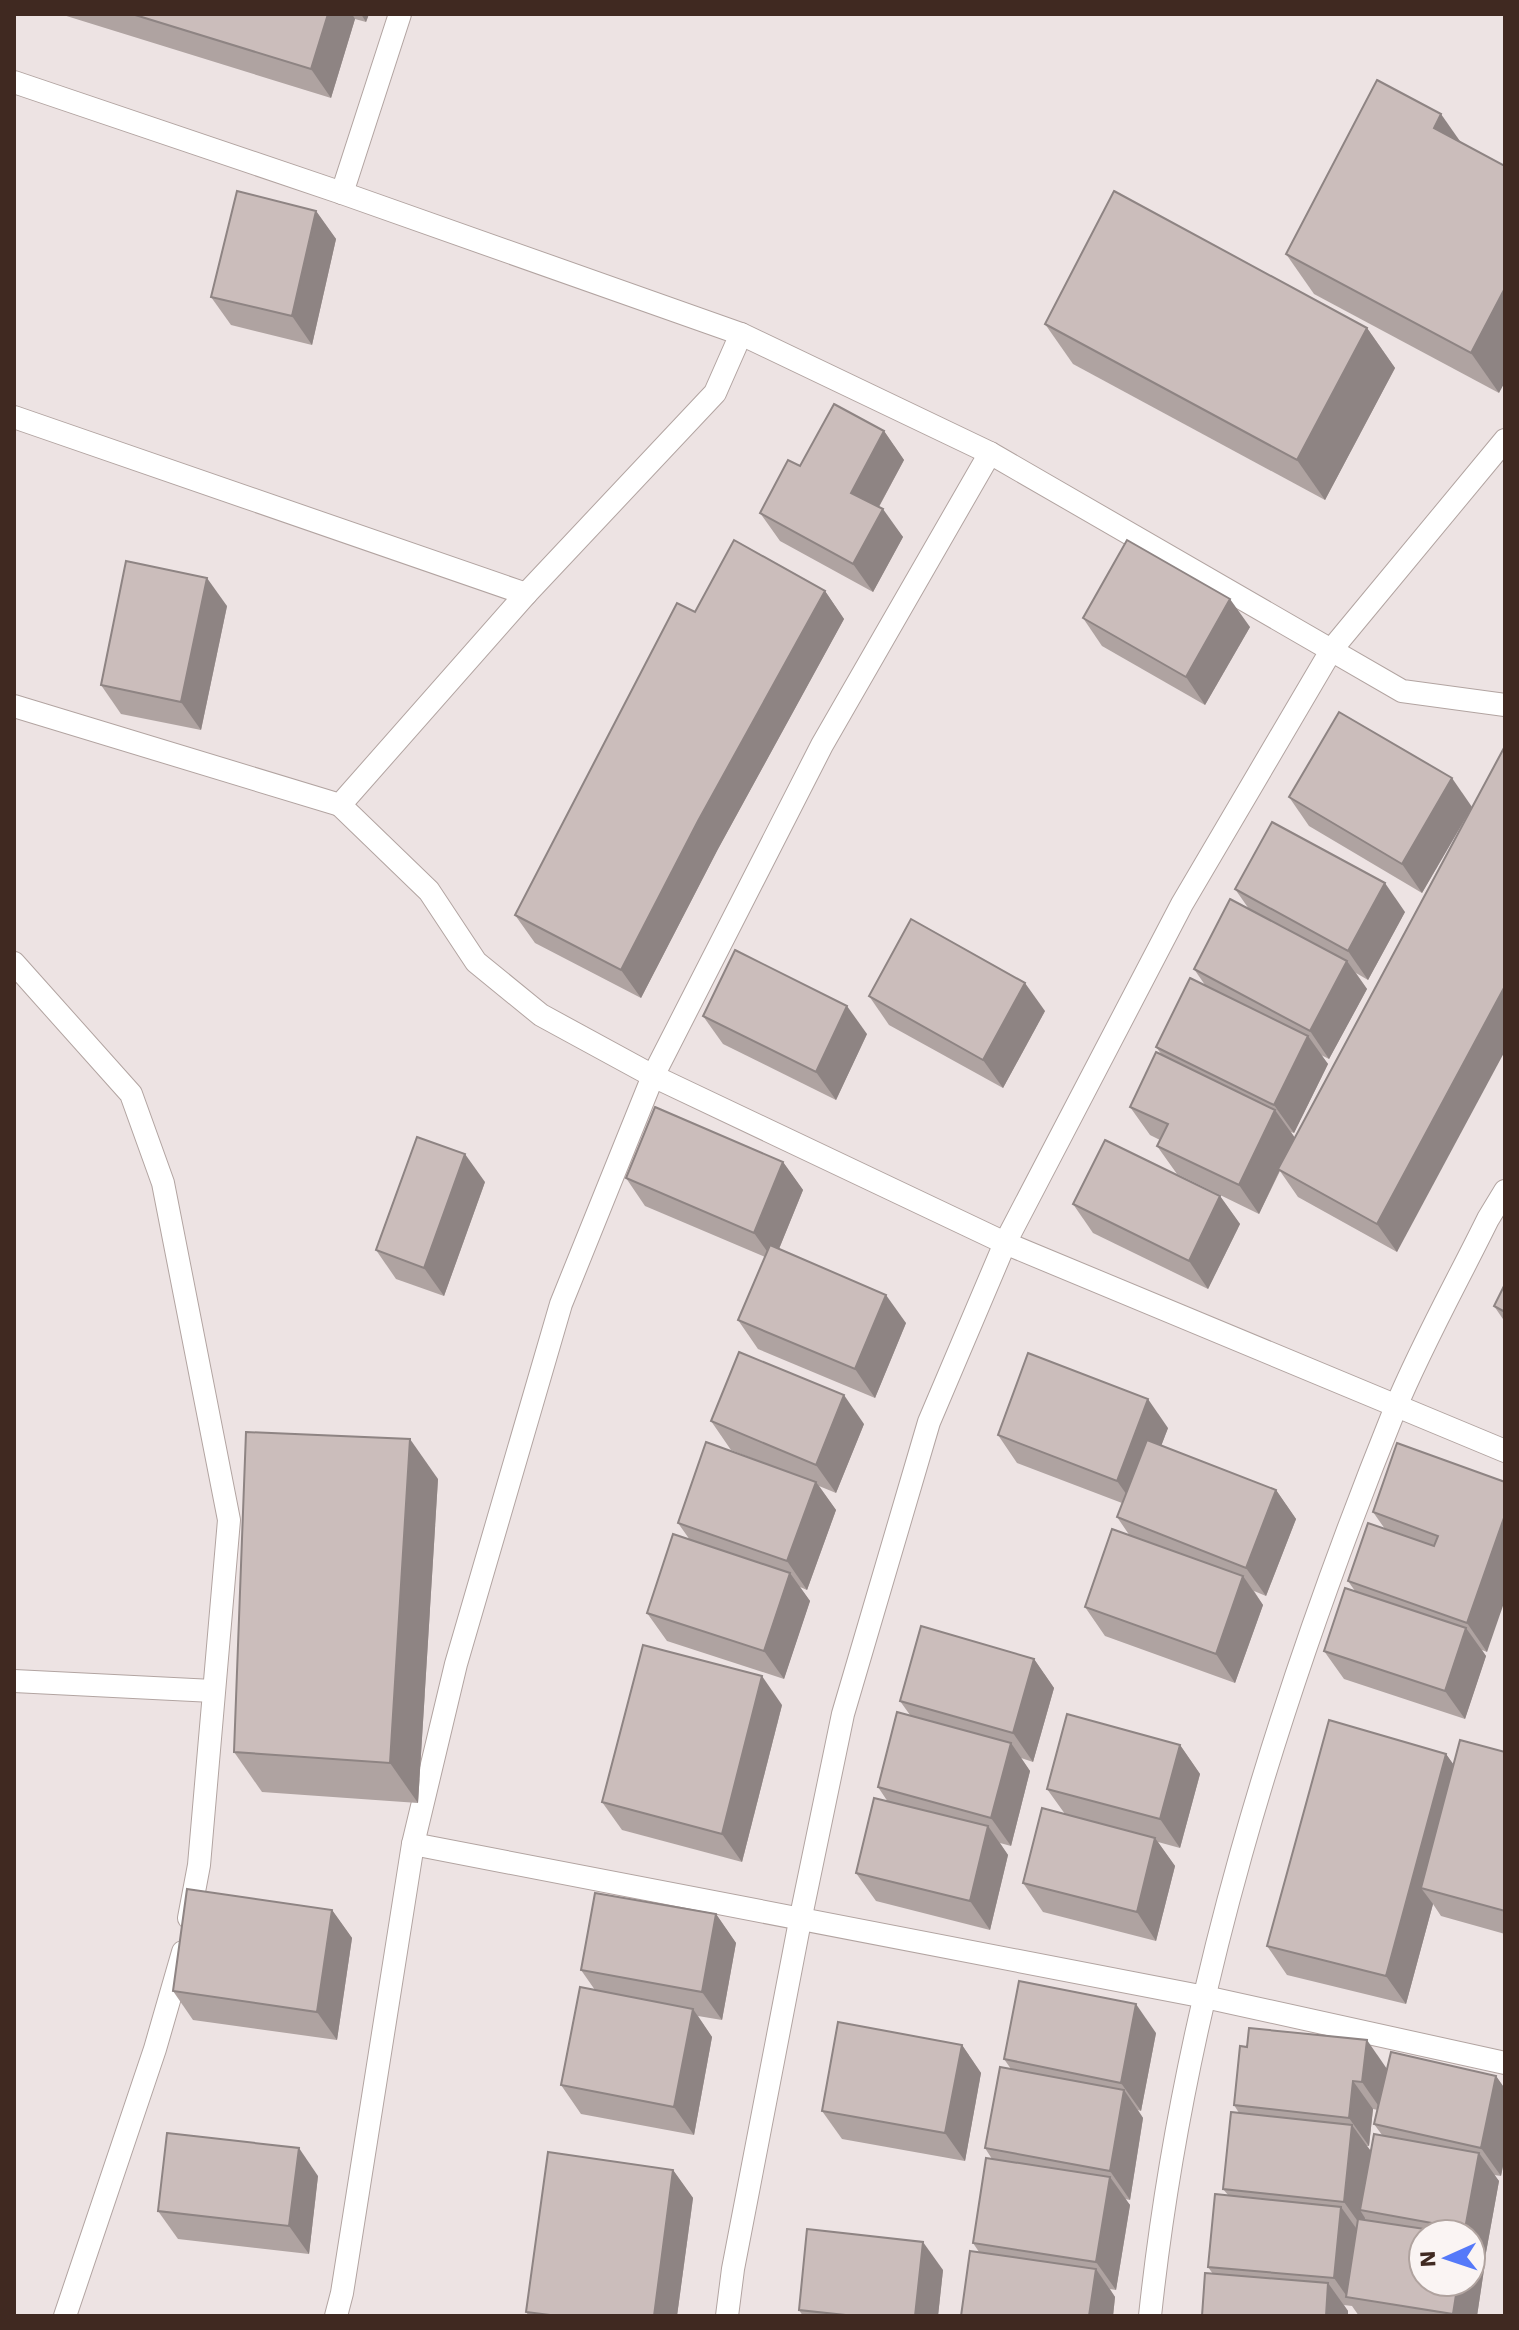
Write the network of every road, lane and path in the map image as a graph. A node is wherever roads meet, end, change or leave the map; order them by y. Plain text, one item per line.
1 (400, 14) edge
2 (14, 82) edge
3 (342, 193) junction
4 (741, 334) junction
5 (14, 417) edge
6 (1505, 440) edge
7 (990, 453) junction
8 (526, 594) junction
9 (1332, 649) junction
10 (1505, 705) edge
11 (14, 706) edge
12 (340, 805) junction
13 (14, 963) edge
14 (653, 1076) junction
15 (1505, 1191) edge
16 (1005, 1243) junction
17 (1397, 1406) junction
18 (1505, 1451) edge
19 (14, 1681) edge
20 (213, 1691) junction
21 (413, 1844) junction
22 (800, 1921) junction
23 (1205, 1997) junction
24 (1505, 2063) edge
25 (65, 2316) edge
26 (336, 2316) edge
27 (727, 2316) edge
28 (1150, 2316) edge

1 - 3 street
2 - 3 street
3 - 4 street
4 - 7 street
4 - 8 street
5 - 8 street
6 - 9 street
7 - 9 street
7 - 14 street
8 - 12 street
9 - 10 street
9 - 16 street
11 - 12 street
12 - 14 street
13 - 20 street
14 - 16 street
14 - 21 street
15 - 17 street
16 - 17 street
16 - 22 street
17 - 18 street
17 - 23 street
19 - 20 street
20 - 25 street
21 - 22 street
21 - 26 street
22 - 23 street
22 - 27 street
23 - 24 street
23 - 28 street

